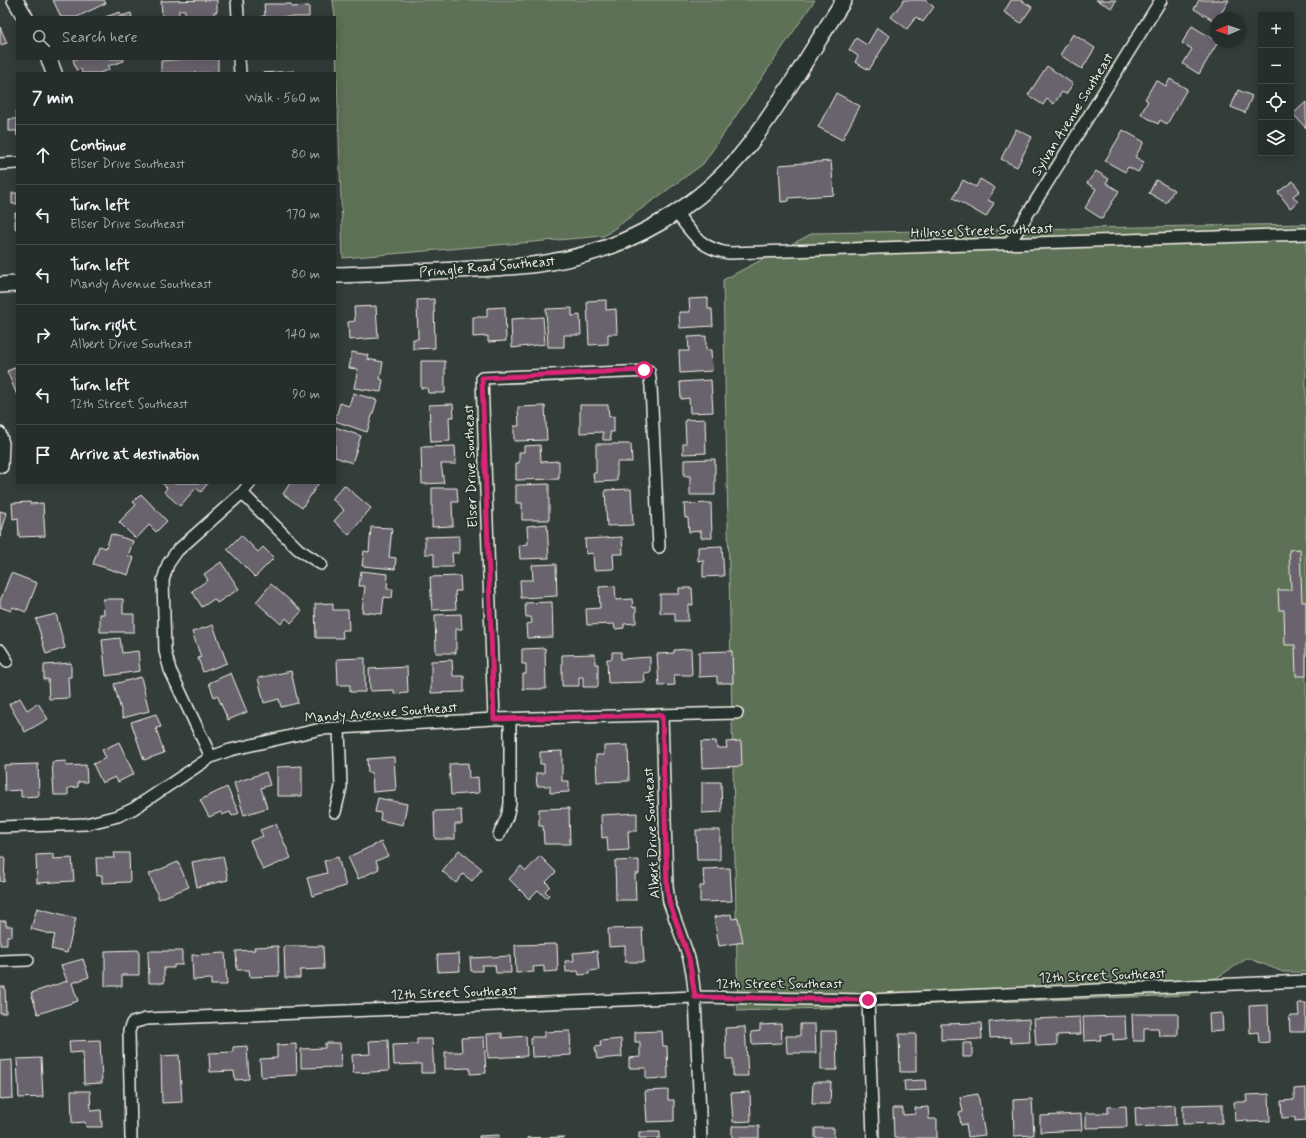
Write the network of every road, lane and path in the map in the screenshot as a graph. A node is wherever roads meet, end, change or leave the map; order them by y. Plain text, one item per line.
1 (15, 0) edge
2 (237, 0) edge
3 (844, 0) edge
4 (1161, 0) edge
5 (24, 16) edge
6 (238, 16) edge
7 (49, 60) edge
8 (239, 60) edge
9 (54, 72) edge
10 (240, 72) edge
11 (16, 163) edge
12 (0, 164) edge
13 (676, 212) junction
14 (1306, 234) edge
15 (1009, 244) junction
16 (336, 275) edge
17 (16, 284) edge
18 (0, 285) edge
19 (0, 433) edge
20 (2, 467) dead end
21 (249, 484) edge
22 (242, 493) junction
23 (659, 547) dead end
24 (321, 564) dead end
25 (0, 650) edge
26 (7, 661) dead end
27 (737, 713) dead end
28 (662, 715) junction
29 (494, 719) junction
30 (510, 719) junction
31 (339, 728) junction
32 (211, 757) junction
33 (335, 812) dead end
34 (0, 827) edge
35 (499, 835) dead end
36 (28, 960) dead end
37 (0, 961) edge
38 (1306, 981) edge
39 (695, 997) junction
40 (868, 1000) junction
41 (131, 1138) edge
42 (701, 1138) edge
43 (873, 1138) edge

1 - 5 main road
2 - 6 street
3 - 13 main road, Pringle Road Southeast
4 - 15 street, Sylvan Avenue Southeast
7 - 9 main road
8 - 10 street
11 - 12 street
13 - 15 street, Hillrose Street Southeast
13 - 16 main road, Pringle Road Southeast
14 - 15 street, Hillrose Street Southeast
17 - 18 main road
19 - 20 street
21 - 22 street
22 - 24 street
22 - 32 street
23 - 29 street, Elser Drive Southeast
25 - 26 street
27 - 28 street, Mandy Avenue Southeast
28 - 30 street, Mandy Avenue Southeast
28 - 39 street, Albert Drive Southeast
29 - 30 street, Mandy Avenue Southeast
29 - 31 street, Mandy Avenue Southeast
30 - 35 street
31 - 32 street, Mandy Avenue Southeast
31 - 33 street
32 - 34 street, Mandy Avenue Southeast
36 - 37 street
38 - 40 street, 12th Street Southeast
39 - 40 street, 12th Street Southeast
39 - 41 street, 12th Street Southeast
39 - 42 street, Albert Drive Southeast
40 - 43 street

